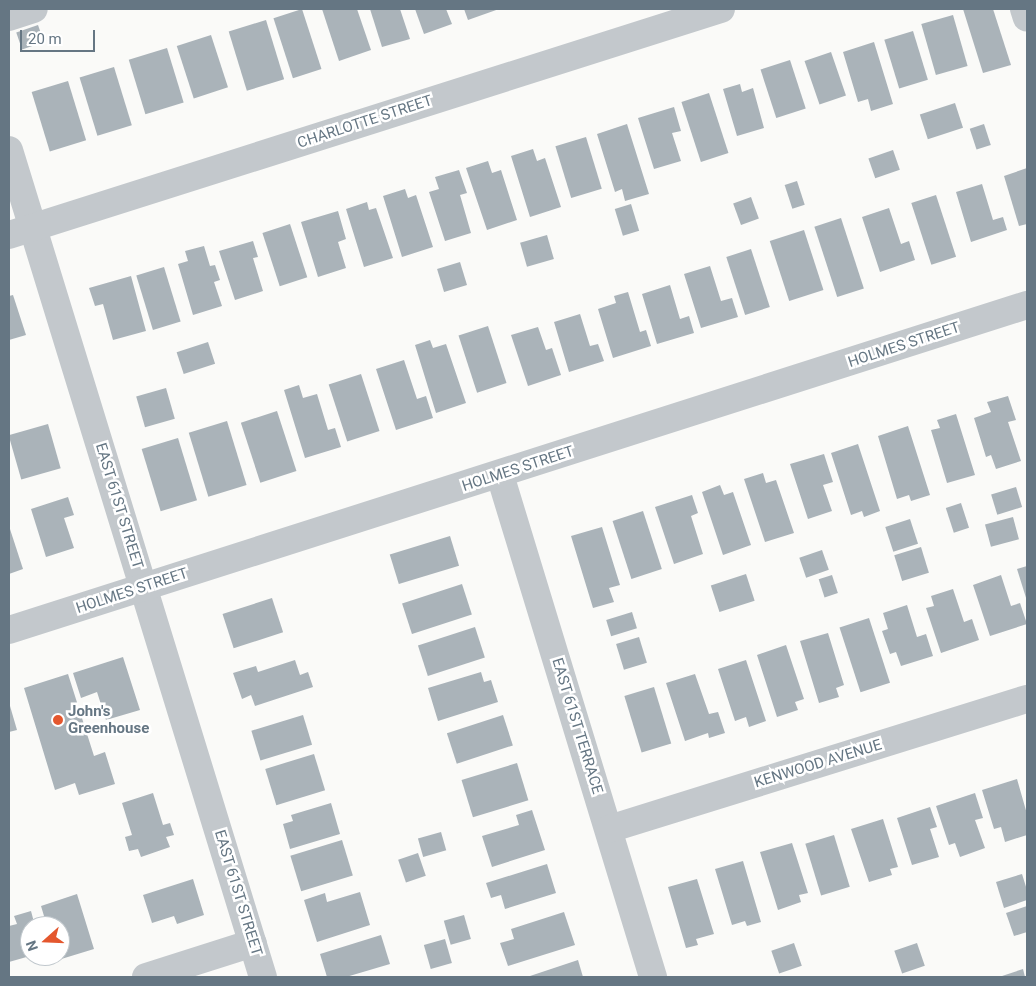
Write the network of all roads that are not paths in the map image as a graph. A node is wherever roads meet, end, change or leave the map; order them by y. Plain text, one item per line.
1 (34, 9) edge
2 (721, 9) edge
3 (1024, 9) edge
4 (9, 17) edge
5 (1027, 18) edge
6 (9, 150) edge
7 (21, 232) edge
8 (1027, 305) edge
9 (500, 475) junction
10 (144, 587) junction
11 (9, 630) edge
12 (1027, 699) edge
13 (609, 829) junction
14 (253, 943) junction
15 (146, 977) edge
16 (264, 977) edge
17 (654, 977) edge

1 - 4 street
2 - 7 street, CHARLOTTE STREET
3 - 5 street
6 - 7 street, EAST 61ST STREET
7 - 10 street, EAST 61ST STREET
8 - 9 street, HOLMES STREET
9 - 10 street, HOLMES STREET
9 - 13 street, EAST 61ST TERRACE
10 - 11 street, HOLMES STREET
10 - 14 street, EAST 61ST STREET
12 - 13 street, KENWOOD AVENUE
13 - 17 street, EAST 61ST TERRACE
14 - 15 street
14 - 16 street, EAST 61ST STREET

